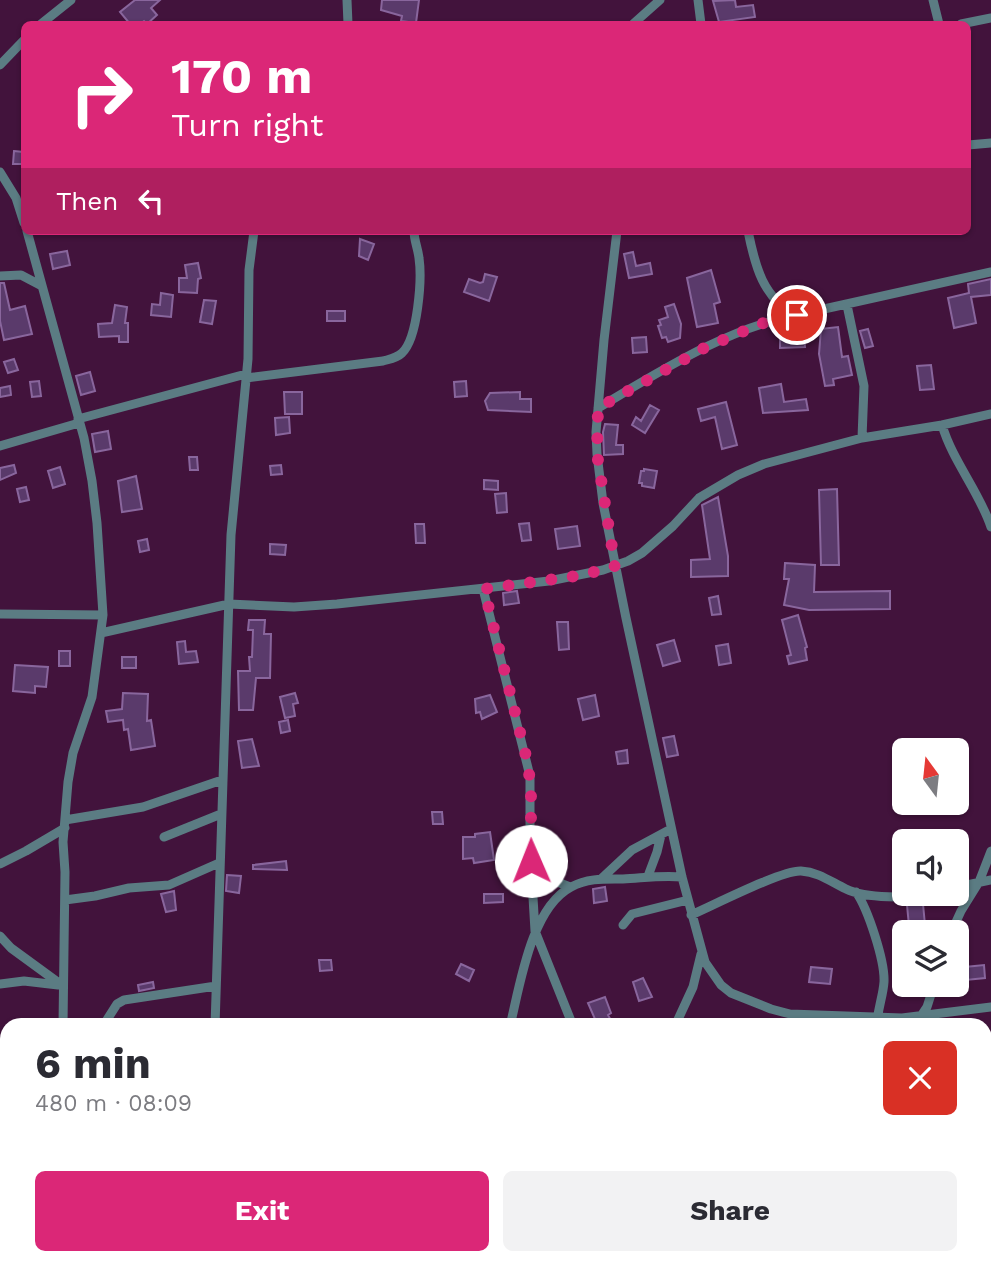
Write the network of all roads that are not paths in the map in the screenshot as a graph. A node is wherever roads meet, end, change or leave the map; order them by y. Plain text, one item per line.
1 (71, 0) edge
2 (347, 0) edge
3 (660, 0) edge
4 (698, 0) edge
5 (933, 0) edge
6 (991, 18) edge
7 (45, 21) edge
8 (348, 21) edge
9 (636, 21) edge
10 (701, 21) edge
11 (938, 21) edge
12 (971, 22) edge
13 (21, 43) edge
14 (0, 65) edge
15 (991, 143) edge
16 (971, 145) edge
17 (0, 172) edge
18 (21, 210) edge
19 (28, 235) edge
20 (253, 235) edge
21 (415, 235) edge
22 (617, 235) edge
23 (749, 235) edge
24 (991, 272) edge
25 (0, 276) edge
26 (40, 285) junction
27 (847, 305) junction
28 (797, 315) junction
29 (246, 376) junction
30 (598, 408) junction
31 (991, 414) edge
32 (79, 421) junction
33 (942, 425) junction
34 (862, 438) junction
35 (0, 446) edge
36 (986, 503) edge
37 (991, 527) edge
38 (615, 566) junction
39 (484, 589) junction
40 (229, 604) junction
41 (0, 614) edge
42 (103, 615) junction
43 (101, 633) junction
44 (222, 780) junction
45 (221, 814) junction
46 (65, 824) junction
47 (671, 829) junction
48 (661, 835) junction
49 (164, 837) dead end
50 (991, 851) edge
51 (531, 861) junction
52 (219, 863) junction
53 (0, 864) edge
54 (648, 876) junction
55 (682, 877) junction
56 (602, 878) junction
57 (991, 880) edge
58 (979, 882) junction
59 (969, 884) edge
60 (570, 887) junction
61 (856, 892) junction
62 (892, 896) edge
63 (65, 900) junction
64 (688, 900) junction
65 (691, 915) junction
66 (957, 920) edge
67 (623, 925) dead end
68 (535, 932) junction
69 (0, 936) edge
70 (702, 953) junction
71 (0, 984) edge
72 (63, 986) junction
73 (216, 986) junction
74 (930, 997) edge
75 (991, 1007) edge
76 (921, 1016) junction
77 (63, 1018) edge
78 (108, 1018) edge
79 (215, 1018) edge
80 (512, 1018) edge
81 (570, 1018) edge
82 (679, 1018) edge
83 (844, 1018) edge
84 (878, 1018) edge
85 (902, 1018) edge

1 - 7 street
2 - 8 street
3 - 9 street
4 - 10 street
5 - 11 street
6 - 12 street
13 - 14 street
15 - 16 street
17 - 18 street
19 - 26 street
20 - 29 street
21 - 29 street
22 - 30 street
23 - 28 street
24 - 27 street
25 - 26 street
26 - 32 street
27 - 28 street
27 - 34 street
28 - 30 street
29 - 32 street
29 - 40 street
30 - 38 street
31 - 33 street
32 - 35 street
32 - 42 street
33 - 34 street
33 - 36 street
34 - 38 street
36 - 37 street
38 - 39 street
38 - 47 street
39 - 40 street
39 - 51 street
40 - 43 street
40 - 44 street
41 - 42 street
42 - 43 street
43 - 46 street
44 - 45 street
44 - 46 street
45 - 49 street
45 - 52 street
46 - 53 street
46 - 63 street
47 - 48 street
47 - 55 street
48 - 54 street
48 - 56 street
50 - 58 street
51 - 60 street
51 - 68 street
52 - 63 street
52 - 73 street
54 - 55 street
54 - 56 street
55 - 64 street
56 - 60 street
57 - 58 street
58 - 59 street
58 - 66 street
60 - 68 street
61 - 62 street
61 - 65 street
61 - 84 street
63 - 72 street
64 - 65 street
64 - 67 street
65 - 70 street
68 - 80 street
68 - 81 street
69 - 72 street
70 - 82 street
70 - 83 street
71 - 72 street
72 - 77 street
73 - 78 street
73 - 79 street
74 - 76 street
75 - 76 street
76 - 85 street

